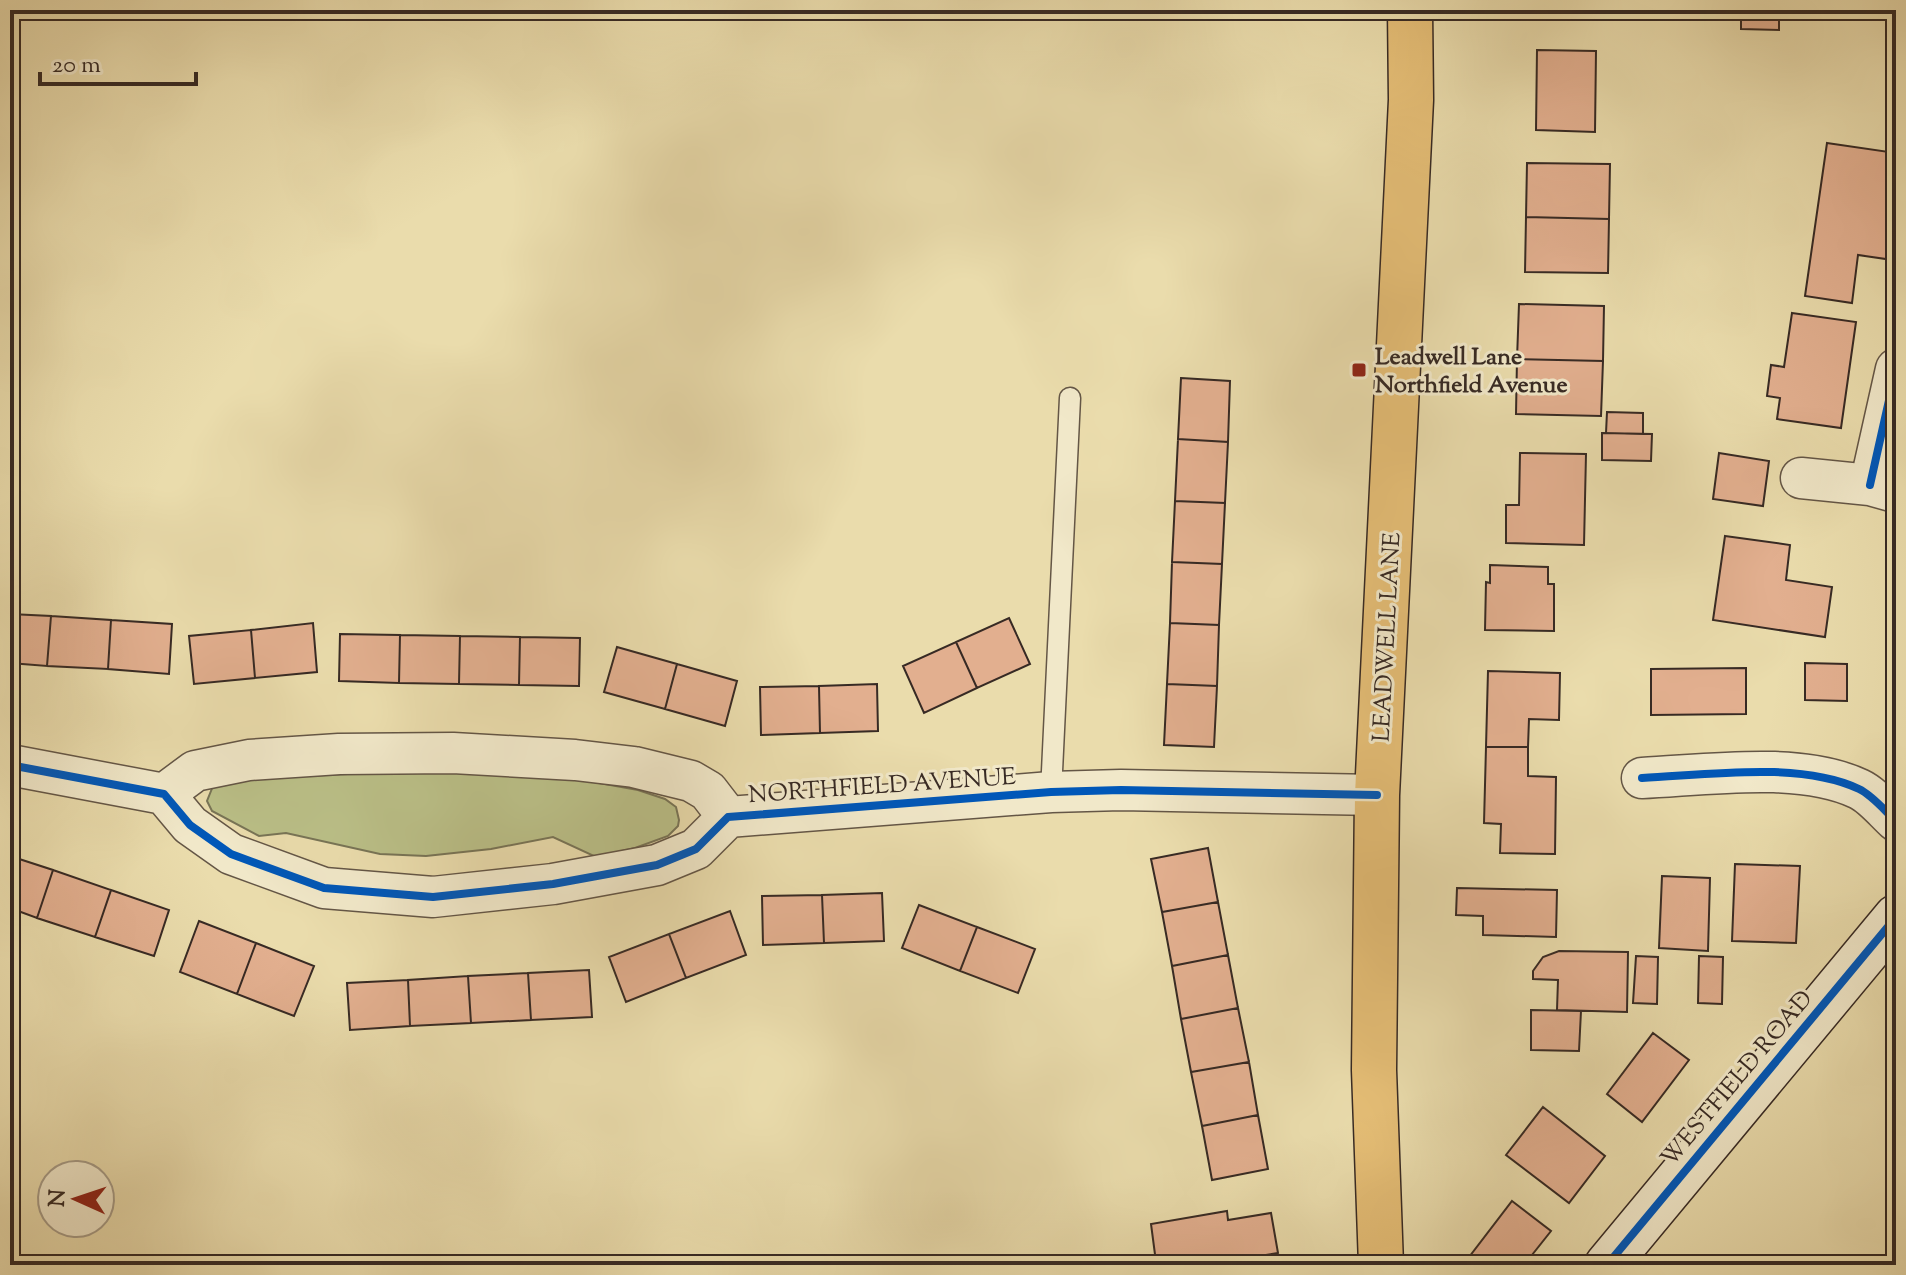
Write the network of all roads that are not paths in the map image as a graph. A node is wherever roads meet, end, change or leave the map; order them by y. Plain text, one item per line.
1 (1410, 10) edge
2 (1896, 369) edge
3 (1070, 398) dead end
4 (1801, 478) dead end
5 (1883, 489) edge
6 (10, 765) edge
7 (1642, 778) dead end
8 (1051, 792) junction
9 (164, 794) junction
10 (1377, 795) junction
11 (728, 817) junction
12 (1896, 821) edge
13 (1896, 917) edge
14 (1381, 1265) edge
15 (1607, 1265) edge

1 - 10 main road, LEADWELL LANE
2 - 5 street
3 - 8 lane
4 - 5 street
6 - 9 street
7 - 12 street
8 - 10 street, NORTHFIELD AVENUE
8 - 11 street, NORTHFIELD AVENUE
9 - 11 street, NORTHFIELD AVENUE
9 - 11 street, NORTHFIELD AVENUE
10 - 14 main road, LEADWELL LANE
13 - 15 street, WESTFIELD ROAD

